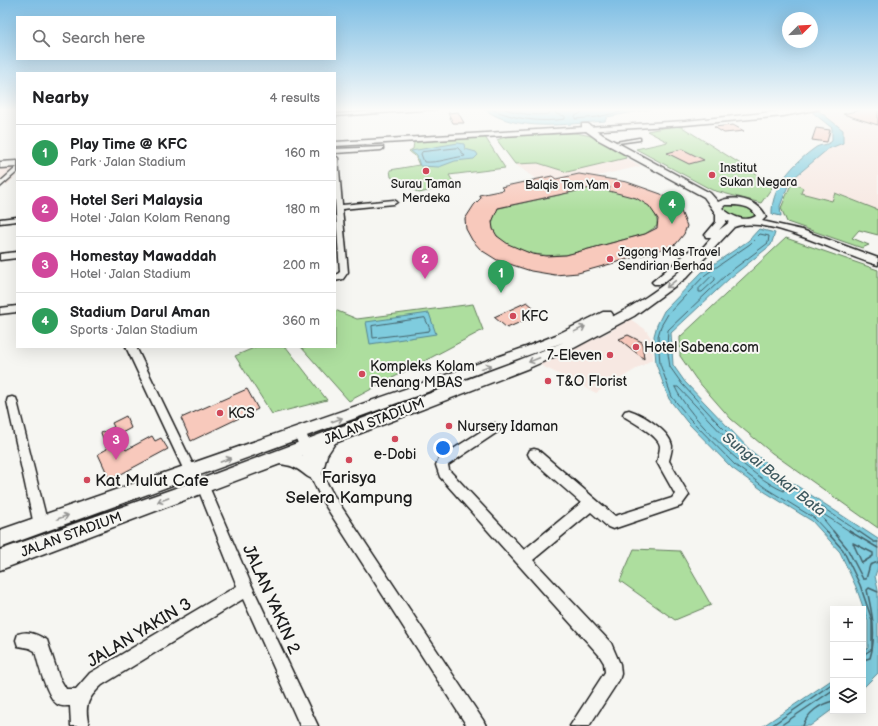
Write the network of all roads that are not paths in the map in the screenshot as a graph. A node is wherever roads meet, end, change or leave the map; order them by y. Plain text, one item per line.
1 (354, 143) edge
2 (617, 143) edge
3 (620, 143) edge
4 (336, 144) edge
5 (381, 148) dead end
6 (336, 151) edge
7 (16, 160) edge
8 (0, 161) edge
9 (0, 165) edge
10 (16, 168) edge
11 (336, 170) edge
12 (0, 173) edge
13 (0, 185) edge
14 (394, 202) dead end
15 (734, 202) junction
16 (339, 207) junction
17 (719, 211) junction
18 (759, 211) junction
19 (16, 219) edge
20 (0, 221) edge
21 (744, 221) junction
22 (16, 255) edge
23 (0, 257) edge
24 (878, 257) edge
25 (878, 262) edge
26 (336, 279) edge
27 (16, 310) edge
28 (0, 311) edge
29 (132, 348) edge
30 (12, 401) dead end
31 (629, 414) dead end
32 (495, 428) dead end
33 (329, 438) junction
34 (303, 440) junction
35 (534, 454) dead end
36 (278, 457) junction
37 (315, 473) junction
38 (197, 479) junction
39 (590, 504) junction
40 (41, 525) junction
41 (0, 539) edge
42 (0, 560) edge
43 (523, 560) junction
44 (246, 589) junction
45 (24, 640) dead end
46 (80, 697) junction
47 (80, 726) edge
48 (309, 726) edge
49 (477, 726) edge
50 (579, 726) edge

1 - 4 main road
2 - 17 main road
3 - 15 main road
5 - 6 street
7 - 8 main road
9 - 10 main road
10 - 12 street
10 - 13 street
11 - 16 street
14 - 16 street
15 - 17 main road
15 - 18 main road
16 - 26 street
17 - 21 main road
34 -> 17 main road, JALAN STADIUM
18 - 21 main road, JALAN STADIUM
18 - 24 main road
19 - 20 street
21 - 25 main road
21 -> 33 main road, JALAN STADIUM
22 - 23 street
27 - 28 street
29 - 38 street, JALAN YAKIN 2
30 - 40 street
31 - 39 street
32 - 43 street
33 - 34 main road, JALAN STADIUM
33 - 37 main road
34 - 36 main road, JALAN STADIUM
34 - 37 street
38 -> 34 main road, JALAN STADIUM
35 - 39 street
36 - 37 main road
36 - 38 main road, JALAN STADIUM
37 - 49 street
40 -> 38 main road, JALAN STADIUM
38 -> 42 main road, JALAN STADIUM
38 - 44 street, JALAN YAKIN 2
39 - 43 street
40 - 41 main road, JALAN STADIUM
43 - 50 street
44 - 46 street, JALAN YAKIN 3
44 - 48 street, JALAN YAKIN 2
45 - 46 street
46 - 47 street

